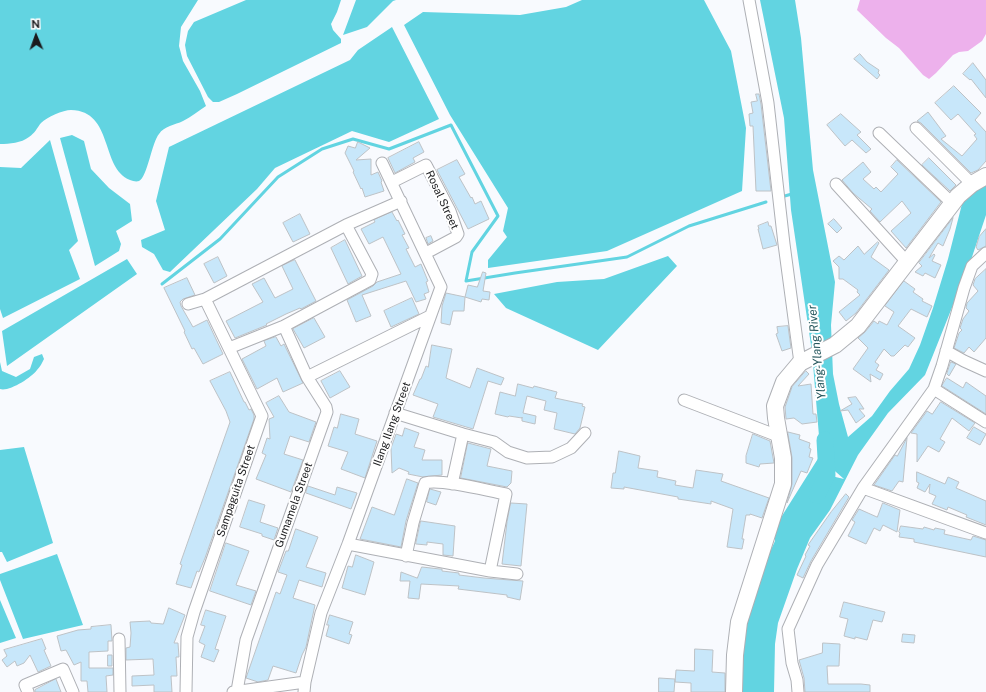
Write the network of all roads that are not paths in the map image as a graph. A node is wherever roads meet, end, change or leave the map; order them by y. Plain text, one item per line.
1 (749, 0) edge
2 (916, 128) dead end
3 (878, 133) dead end
4 (382, 163) dead end
5 (986, 176) edge
6 (392, 182) junction
7 (836, 184) dead end
8 (972, 184) junction
9 (401, 201) junction
10 (953, 204) junction
11 (346, 225) junction
12 (426, 253) junction
13 (986, 253) edge
14 (907, 262) junction
15 (206, 298) junction
16 (188, 304) dead end
17 (430, 316) junction
18 (284, 326) junction
19 (229, 348) junction
20 (946, 351) junction
21 (804, 361) junction
22 (986, 371) edge
23 (307, 377) junction
24 (934, 389) junction
25 (684, 400) dead end
26 (396, 412) junction
27 (986, 422) edge
28 (585, 433) dead end
29 (463, 434) junction
30 (778, 436) junction
31 (452, 484) junction
32 (863, 488) junction
33 (986, 533) edge
34 (348, 544) junction
35 (406, 556) junction
36 (490, 571) junction
37 (517, 574) dead end
38 (119, 639) dead end
39 (304, 687) edge
40 (28, 692) edge
41 (73, 692) edge
42 (120, 692) edge
43 (186, 692) edge
44 (235, 692) edge
45 (734, 692) edge
46 (798, 692) edge

1 - 21 street
2 - 8 street
3 - 10 street
4 - 6 street, Ilang Ilang Street
5 - 8 street
6 - 9 street, Ilang Ilang Street
6 - 12 street, Rosal Street
7 - 14 street
8 - 10 street
9 - 11 street
9 - 12 street, Ilang Ilang Street
10 - 14 street
11 - 15 street
11 - 18 street
12 - 17 street, Ilang Ilang Street
13 - 20 street
14 - 21 street
15 - 16 street
15 - 19 street, Sampaguita Street
17 - 23 street
17 - 26 street, Ilang Ilang Street
18 - 19 street
18 - 23 street, Gumamela Street
19 - 43 street, Sampaguita Street
20 - 22 street
20 - 24 street
21 - 30 street
23 - 44 street, Gumamela Street
24 - 27 street
24 - 32 street
25 - 30 street
26 - 29 street
26 - 34 street, Ilang Ilang Street
28 - 29 street
29 - 31 street
30 - 45 street
31 - 35 street
31 - 36 street
32 - 33 street
32 - 46 street
34 - 35 street
34 - 39 street, Ilang Ilang Street
35 - 36 street
36 - 37 street
38 - 42 street
39 - 44 street
40 - 41 street

